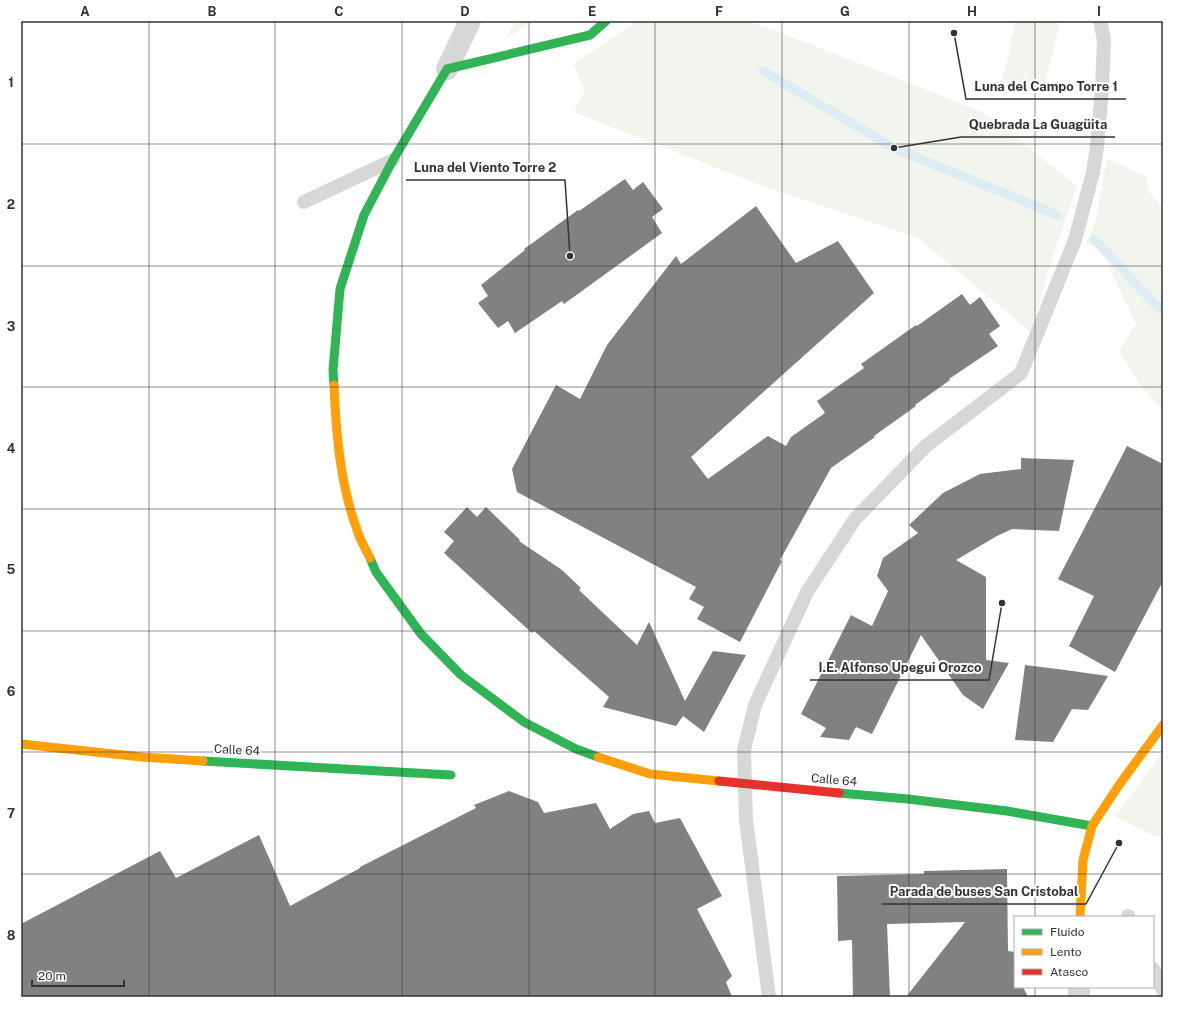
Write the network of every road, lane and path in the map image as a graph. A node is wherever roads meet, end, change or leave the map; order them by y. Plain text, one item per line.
1 (470, 21) edge
2 (606, 21) edge
3 (1100, 21) edge
4 (447, 68) junction
5 (394, 160) junction
6 (304, 202) dead end
7 (1163, 725) edge
8 (21, 744) edge
9 (451, 775) dead end
10 (745, 784) junction
11 (1092, 826) junction
12 (1080, 916) edge
13 (1154, 971) edge
14 (1163, 990) edge
15 (768, 997) edge

1 - 4 street
2 - 4 street
3 - 10 lane
4 - 5 street, Calle 64
5 - 6 lane
5 - 10 street, Calle 64
7 - 11 street
8 - 9 street, Calle 64
10 - 11 street, Calle 64
10 - 15 lane
11 - 12 street
13 - 14 lane

